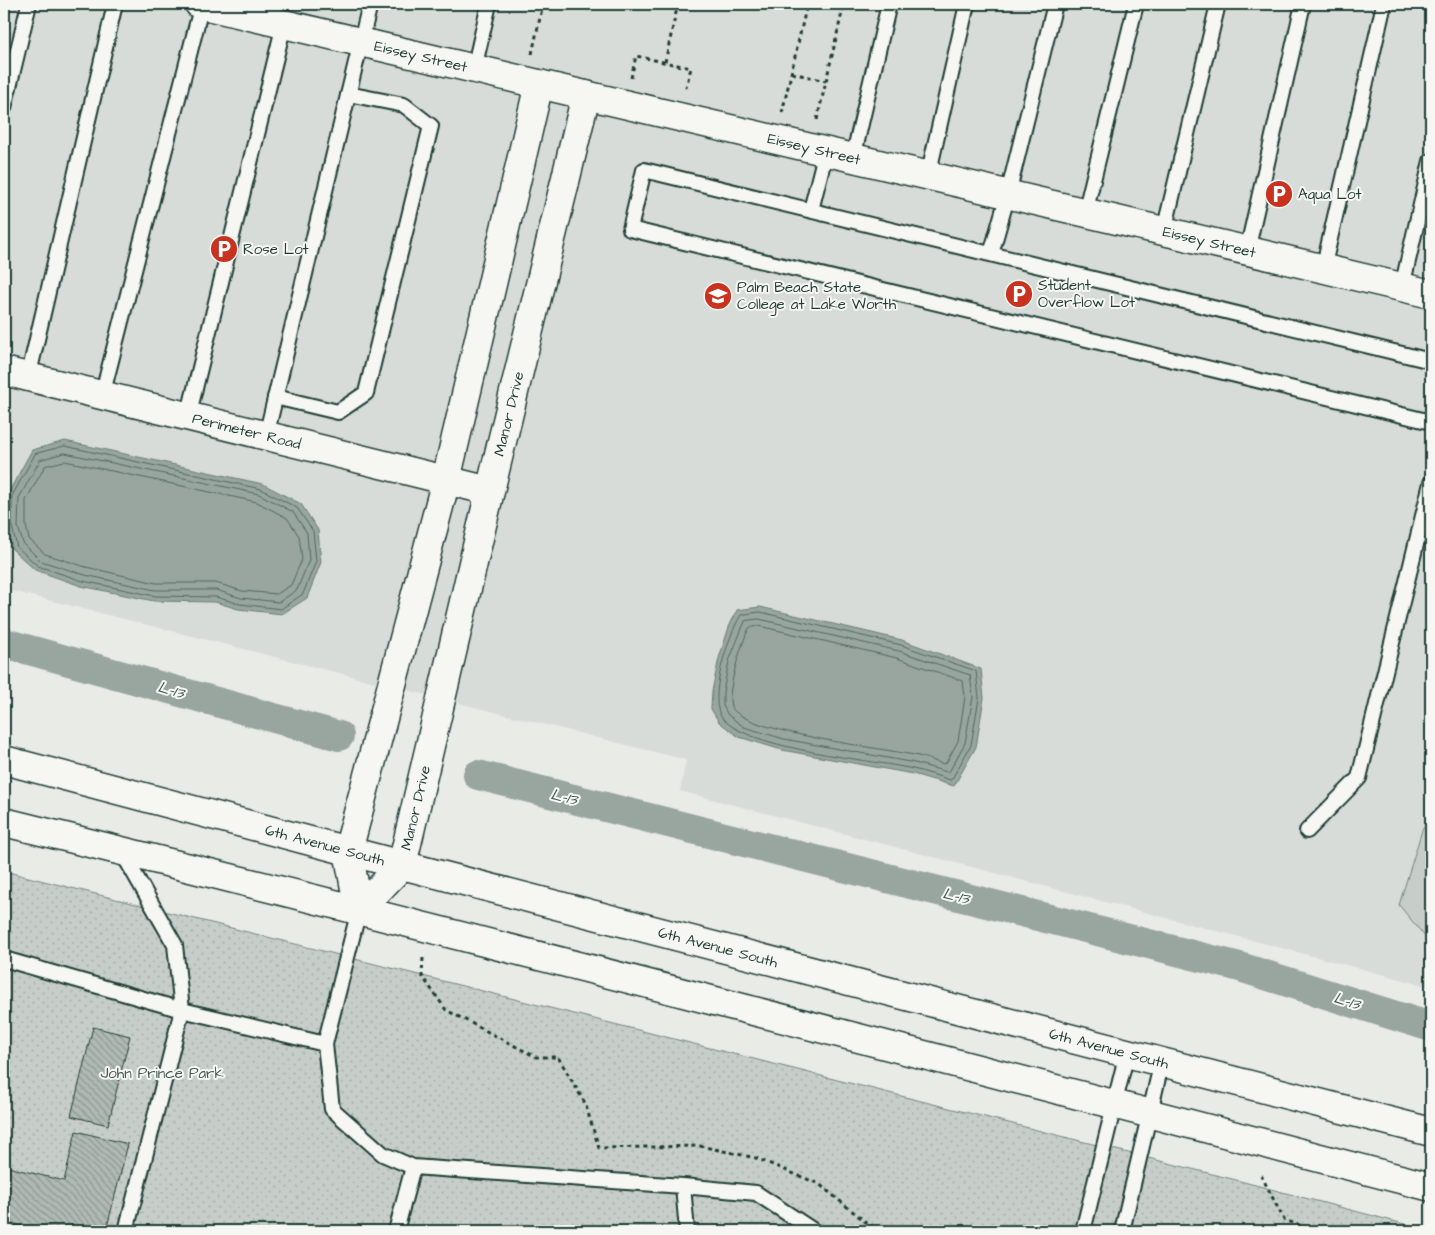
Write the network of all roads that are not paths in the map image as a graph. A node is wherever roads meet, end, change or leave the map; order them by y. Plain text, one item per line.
1 (29, 4) edge
2 (115, 4) edge
3 (200, 4) edge
4 (370, 4) edge
5 (488, 4) edge
6 (889, 4) edge
7 (968, 4) edge
8 (1055, 4) edge
9 (1136, 4) edge
10 (1218, 4) edge
11 (1303, 4) edge
12 (1384, 4) edge
13 (284, 24) junction
14 (360, 42) junction
15 (474, 68) junction
16 (539, 84) junction
17 (348, 94) junction
18 (586, 95) junction
19 (4, 108) edge
20 (826, 152) junction
21 (852, 158) junction
22 (1431, 161) edge
23 (928, 176) junction
24 (1008, 194) junction
25 (811, 210) junction
26 (1086, 213) junction
27 (1164, 232) junction
28 (1247, 251) junction
29 (991, 254) junction
30 (1322, 269) junction
31 (1402, 287) junction
32 (1431, 294) edge
33 (1431, 361) edge
34 (16, 374) edge
35 (102, 396) junction
36 (275, 397) junction
37 (188, 417) junction
38 (1431, 422) edge
39 (266, 436) junction
40 (446, 480) junction
41 (1431, 483) edge
42 (490, 491) junction
43 (4, 760) edge
44 (4, 822) edge
45 (1307, 831) dead end
46 (122, 851) junction
47 (348, 851) junction
48 (402, 865) junction
49 (359, 910) junction
50 (4, 959) edge
51 (182, 1010) junction
52 (326, 1044) junction
53 (1127, 1053) junction
54 (1162, 1061) junction
55 (1115, 1104) junction
56 (1150, 1114) junction
57 (1431, 1132) edge
58 (413, 1167) junction
59 (683, 1186) junction
60 (1431, 1187) edge
61 (126, 1231) edge
62 (396, 1231) edge
63 (687, 1231) edge
64 (814, 1231) edge
65 (1082, 1231) edge
66 (1122, 1231) edge

1 - 19 lane
2 - 34 lane
3 - 13 street, Eissey Street
3 - 35 lane
4 - 14 lane
5 - 15 lane
6 - 21 lane
7 - 23 lane
8 - 24 lane
9 - 26 lane
10 - 27 lane
11 - 28 lane
12 - 30 lane
13 - 14 street, Eissey Street
13 - 37 lane
14 - 15 street, Eissey Street
14 - 17 lane
15 - 16 street, Eissey Street
16 - 18 street, Eissey Street
16 - 40 street
17 - 36 lane
17 - 36 lane
18 - 20 street, Eissey Street
18 - 42 street, Manor Drive
20 - 21 street, Eissey Street
20 - 25 lane
21 - 23 street, Eissey Street
22 - 31 lane
23 - 24 street, Eissey Street
24 - 26 street, Eissey Street
24 - 29 lane
25 - 29 lane
25 - 38 lane
26 - 27 street, Eissey Street
27 - 28 street, Eissey Street
28 - 30 street, Eissey Street
29 - 33 lane
30 - 31 street, Eissey Street
31 - 32 street, Eissey Street
34 - 35 street, Perimeter Road
35 - 37 street, Perimeter Road
36 - 39 lane
37 - 39 street, Perimeter Road
39 - 40 street, Perimeter Road
40 - 42 street, Perimeter Road
40 - 47 street
41 - 45 lane
42 - 48 street, Manor Drive
43 - 47 street, 6th Avenue South
44 - 46 street
46 - 49 street
46 - 51 lane
47 - 48 street, 6th Avenue South
47 - 49 street
48 - 49 street, Manor Drive
48 - 53 street, 6th Avenue South
49 - 52 lane
49 - 55 street
50 - 51 lane
51 - 52 lane
51 - 61 lane
52 - 58 lane
53 - 54 street, 6th Avenue South
53 - 55 lane
54 - 56 lane
54 - 57 street, 6th Avenue South
55 - 56 street
55 - 65 lane
56 - 60 street
56 - 66 lane
58 - 59 lane
58 - 62 lane
59 - 63 lane
59 - 64 lane

